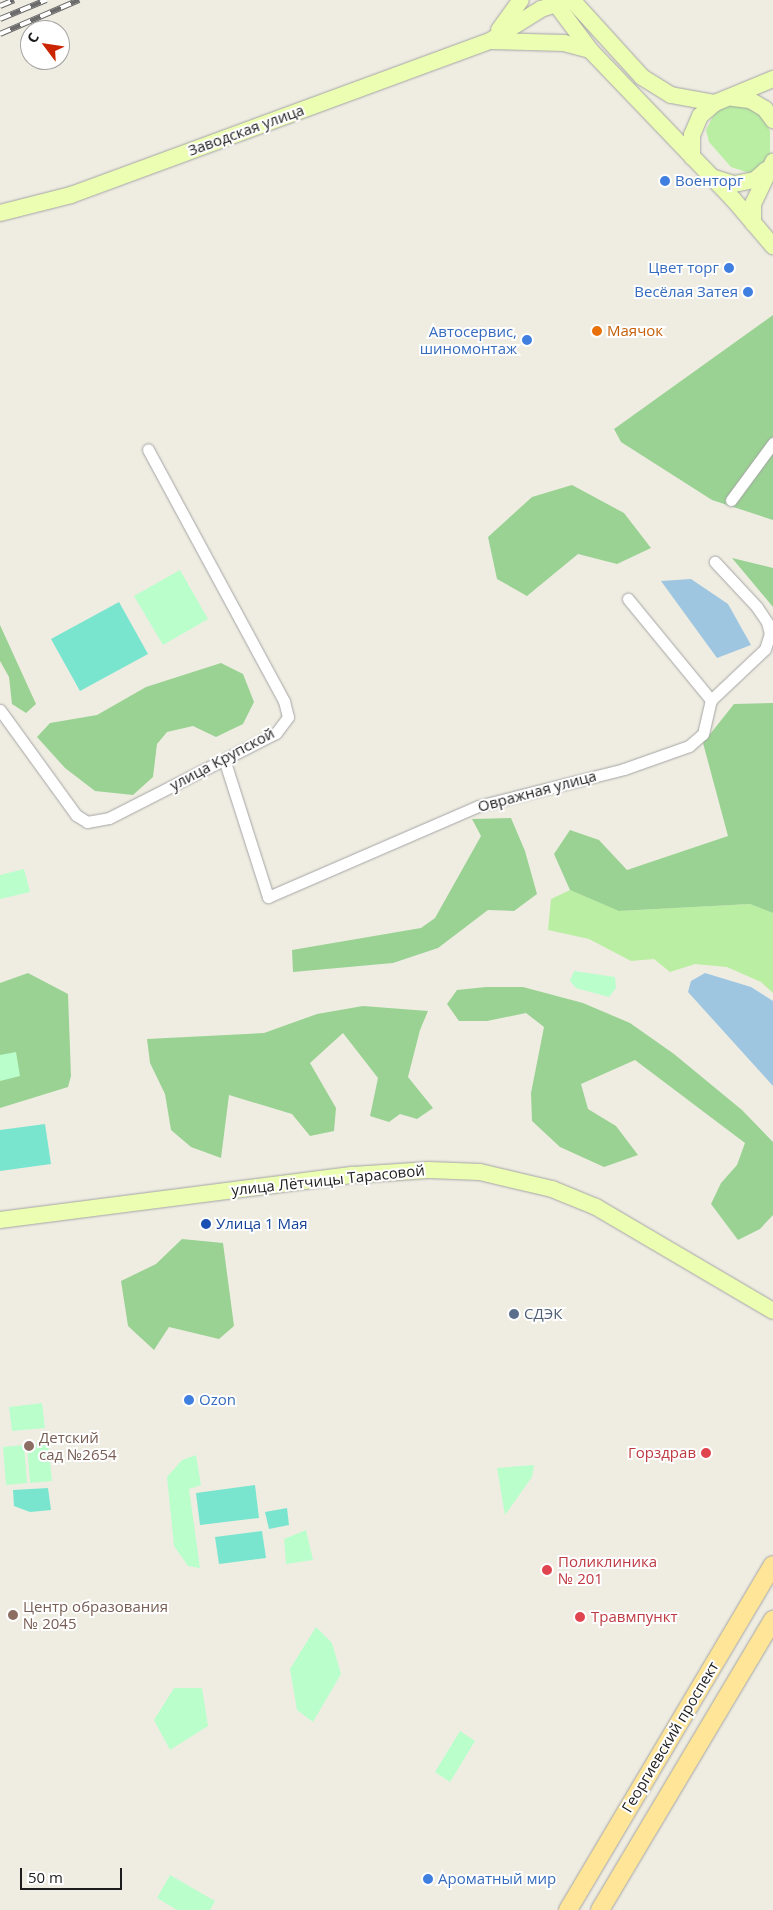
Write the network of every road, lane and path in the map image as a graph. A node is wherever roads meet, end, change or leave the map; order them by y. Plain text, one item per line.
1 (521, 0) edge
2 (572, 0) edge
3 (559, 1) edge
4 (490, 41) junction
5 (590, 50) junction
6 (773, 79) edge
7 (733, 98) junction
8 (715, 103) junction
9 (773, 120) edge
10 (692, 157) junction
11 (772, 164) edge
12 (714, 178) junction
13 (0, 213) edge
14 (753, 223) junction
15 (773, 246) edge
16 (773, 443) edge
17 (148, 449) dead end
18 (731, 500) dead end
19 (715, 562) dead end
20 (628, 598) dead end
21 (711, 700) junction
22 (0, 710) edge
23 (11, 726) junction
24 (0, 731) edge
25 (224, 759) junction
26 (0, 1220) edge
27 (773, 1311) edge
28 (773, 1565) edge
29 (773, 1620) edge
30 (568, 1910) edge
31 (600, 1910) edge

1 - 4 main road
2 - 8 main road
3 - 4 main road
3 - 5 main road
4 - 5 main road
4 - 13 main road, Заводская улица
5 - 10 main road
6 - 7 main road
7 - 8 main road
7 - 9 main road
8 - 10 main road
10 - 12 main road
11 - 12 main road
11 - 14 main road
12 - 14 main road
14 - 15 main road
16 - 18 street
17 - 25 street, улица Крупской
19 - 21 street
20 - 21 street
21 - 25 street, Овражная улица
22 - 23 street, улица Крупской
23 - 24 street
23 - 25 street, улица Крупской
26 - 27 main road, улица Лётчицы Тарасовой
28 - 30 main road, Георгиевский проспект
29 - 31 main road, Георгиевский проспект

